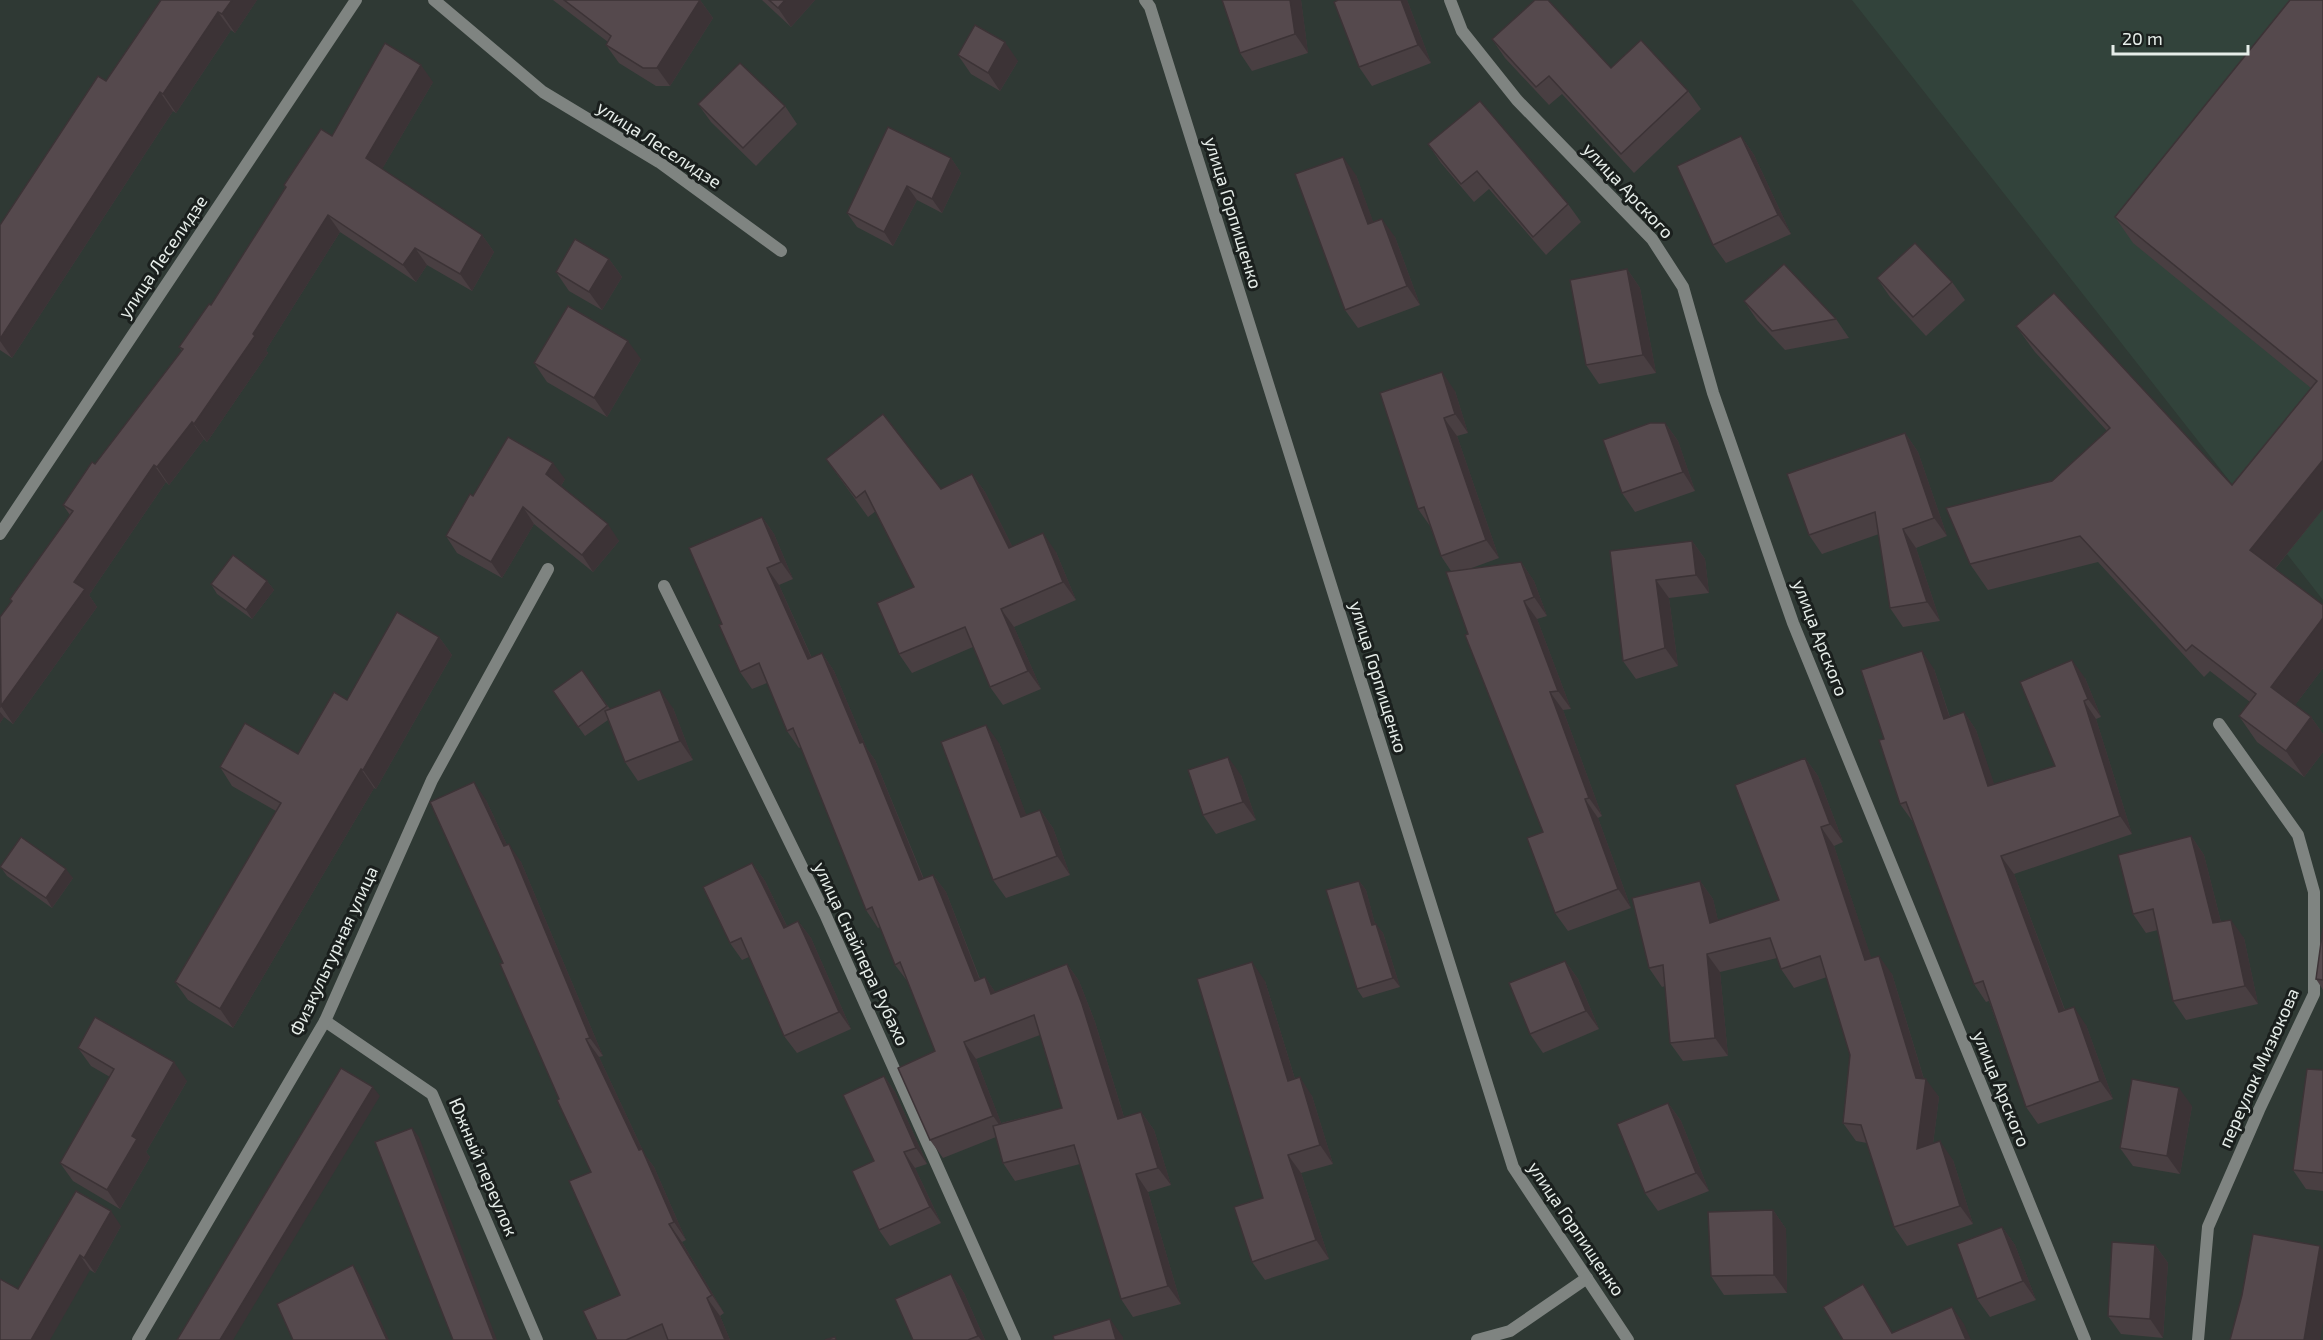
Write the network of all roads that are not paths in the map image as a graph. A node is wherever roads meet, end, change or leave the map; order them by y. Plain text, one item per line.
1 (356, 0) edge
2 (434, 0) edge
3 (1145, 0) edge
4 (1450, 0) edge
5 (781, 251) dead end
6 (0, 534) edge
7 (548, 569) dead end
8 (664, 586) dead end
9 (2219, 724) dead end
10 (325, 1021) junction
11 (1587, 1278) junction
12 (138, 1340) edge
13 (537, 1340) edge
14 (1016, 1340) edge
15 (1477, 1340) edge
16 (1628, 1340) edge
17 (2085, 1340) edge
18 (2198, 1340) edge

1 - 6 street, улица Леселидзе
2 - 5 street, улица Леселидзе
3 - 11 street, улица Горпищенко
4 - 17 street, улица Арского
7 - 10 street, Физкультурная улица
8 - 14 street, улица Снайпера Рубахо
9 - 18 street, переулок Мизюкова
10 - 12 street, Физкультурная улица
10 - 13 street, Южный переулок
11 - 15 street
11 - 16 street, улица Горпищенко

